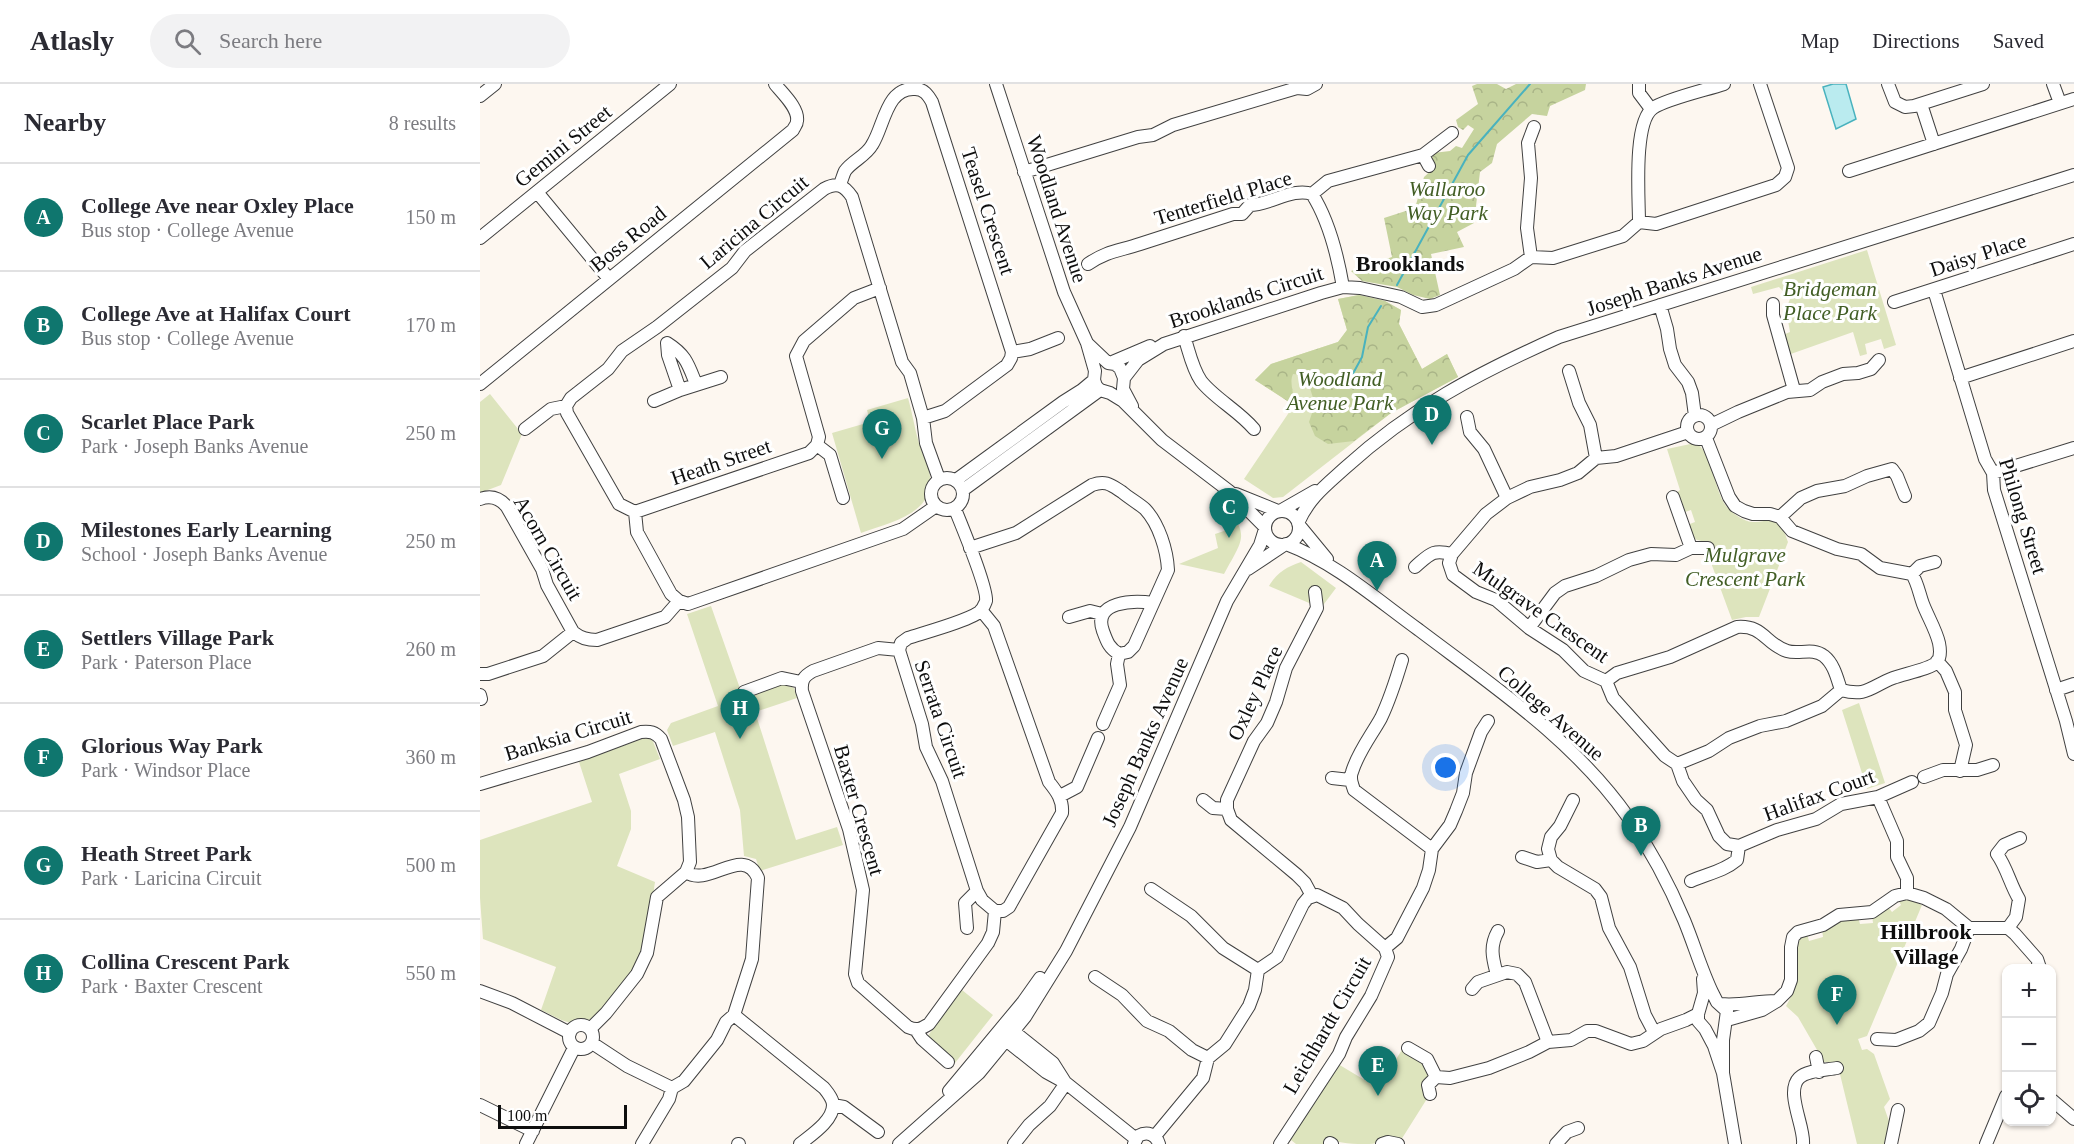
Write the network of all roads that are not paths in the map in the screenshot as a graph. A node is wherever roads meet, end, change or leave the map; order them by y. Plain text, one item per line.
1 (495, 84) edge
2 (670, 84) edge
3 (775, 84) edge
4 (996, 84) edge
5 (1316, 84) edge
6 (1639, 84) edge
7 (1724, 84) edge
8 (1760, 84) edge
9 (1888, 84) edge
10 (1983, 84) edge
11 (2053, 84) edge
12 (918, 86) edge
13 (1299, 86) edge
14 (480, 96) edge
15 (2074, 99) edge
16 (2060, 103) junction
17 (1922, 104) junction
18 (1651, 109) junction
19 (1534, 127) dead end
20 (1452, 133) dead end
21 (1934, 144) junction
22 (1849, 171) dead end
23 (1024, 172) junction
24 (2072, 177) edge
25 (840, 184) junction
26 (537, 192) junction
27 (1312, 194) junction
28 (1638, 222) junction
29 (480, 238) edge
30 (2074, 244) edge
31 (1530, 257) junction
32 (1088, 264) dead end
33 (609, 279) junction
34 (1343, 287) junction
35 (880, 288) junction
36 (1934, 290) junction
37 (1894, 302) dead end
38 (1773, 304) dead end
39 (1660, 305) junction
40 (657, 327) junction
41 (1184, 336) junction
42 (1058, 338) dead end
43 (2074, 341) edge
44 (667, 343) junction
45 (1087, 344) junction
46 (1164, 344) junction
47 (1012, 352) junction
48 (1879, 360) dead end
49 (1109, 363) junction
50 (1569, 371) dead end
51 (721, 377) dead end
52 (1960, 378) junction
53 (1124, 379) junction
54 (1100, 383) junction
55 (480, 384) edge
56 (696, 384) junction
57 (680, 390) junction
58 (1794, 390) junction
59 (654, 401) dead end
60 (566, 406) junction
61 (1695, 416) junction
62 (1467, 417) dead end
63 (923, 418) junction
64 (1140, 419) junction
65 (1711, 425) junction
66 (525, 429) dead end
67 (1254, 429) dead end
68 (1688, 432) junction
69 (1706, 438) junction
70 (817, 445) junction
71 (2074, 448) edge
72 (1596, 458) junction
73 (1993, 473) junction
74 (939, 479) junction
75 (960, 485) junction
76 (1323, 487) junction
77 (1229, 491) junction
78 (1905, 496) dead end
79 (1673, 497) dead end
80 (843, 498) dead end
81 (1507, 498) junction
82 (480, 499) edge
83 (936, 506) junction
84 (955, 508) junction
85 (1279, 511) junction
86 (635, 512) junction
87 (1780, 517) junction
88 (1298, 524) junction
89 (1265, 528) junction
90 (1285, 544) junction
91 (970, 548) junction
92 (1691, 548) junction
93 (1708, 548) dead end
94 (1452, 554) junction
95 (1935, 562) dead end
96 (1331, 565) junction
97 (1415, 567) dead end
98 (1245, 571) junction
99 (1912, 574) junction
100 (1315, 592) dead end
101 (679, 602) junction
102 (1153, 603) junction
103 (981, 610) junction
104 (1102, 614) junction
105 (1069, 617) dead end
106 (1529, 628) junction
107 (573, 632) junction
108 (898, 650) junction
109 (1119, 654) junction
110 (1402, 660) dead end
111 (1937, 661) junction
112 (480, 674) edge
113 (1606, 681) junction
114 (801, 682) junction
115 (2074, 684) edge
116 (1841, 690) junction
117 (2056, 690) junction
118 (744, 692) dead end
119 (1488, 722) dead end
120 (1104, 724) dead end
121 (1098, 738) dead end
122 (2073, 749) edge
123 (1677, 764) junction
124 (1993, 765) dead end
125 (1960, 771) junction
126 (1924, 777) dead end
127 (1332, 778) dead end
128 (1350, 780) junction
129 (1912, 782) dead end
130 (480, 784) edge
131 (1060, 796) junction
132 (1878, 797) junction
133 (1203, 800) dead end
134 (1573, 800) dead end
135 (1227, 809) junction
136 (2019, 838) dead end
137 (1739, 846) junction
138 (1432, 849) junction
139 (1522, 857) dead end
140 (1551, 860) junction
141 (686, 872) junction
142 (1691, 881) dead end
143 (1151, 889) dead end
144 (977, 891) junction
145 (1907, 893) junction
146 (1312, 897) junction
147 (994, 911) junction
148 (1078, 926) junction
149 (967, 928) dead end
150 (1969, 928) junction
151 (2008, 928) junction
152 (1498, 931) dead end
153 (1385, 948) junction
154 (2038, 964) edge
155 (1258, 970) junction
156 (1702, 971) junction
157 (1497, 975) junction
158 (1095, 977) dead end
159 (1043, 986) junction
160 (1472, 989) dead end
161 (480, 991) edge
162 (1777, 1001) junction
163 (1719, 1003) junction
164 (1699, 1011) junction
165 (734, 1015) junction
166 (1726, 1022) junction
167 (1671, 1027) junction
168 (1704, 1028) junction
169 (590, 1029) junction
170 (916, 1030) junction
171 (1654, 1032) junction
172 (570, 1033) junction
173 (1007, 1034) junction
174 (1877, 1039) dead end
175 (1548, 1042) junction
176 (592, 1043) junction
177 (1030, 1044) junction
178 (574, 1047) junction
179 (1408, 1048) dead end
180 (1816, 1057) dead end
181 (1208, 1058) junction
182 (948, 1062) dead end
183 (1837, 1068) dead end
184 (1819, 1072) junction
185 (1723, 1073) junction
186 (1436, 1077) junction
187 (1066, 1083) junction
188 (672, 1088) junction
189 (1431, 1094) dead end
190 (2056, 1103) edge
191 (480, 1105) edge
192 (833, 1105) junction
193 (2002, 1107) edge
194 (1898, 1110) dead end
195 (2074, 1119) edge
196 (1578, 1128) dead end
197 (533, 1131) junction
198 (878, 1132) dead end
199 (1157, 1140) edge
200 (1135, 1142) edge
201 (526, 1144) edge
202 (642, 1144) edge
203 (800, 1144) edge
204 (899, 1144) edge
205 (1014, 1144) edge
206 (1280, 1144) edge
207 (1382, 1144) edge
208 (1398, 1144) edge
209 (1556, 1144) edge
210 (1735, 1144) edge
211 (1803, 1144) edge
212 (1891, 1144) edge
213 (1986, 1144) edge

1 - 14 street
2 - 26 street, Gemini Street
3 - 33 street, Boss Road
4 - 23 street, Woodland Avenue
5 - 13 street
6 - 18 street
7 - 18 street
8 - 28 street
9 - 17 street
10 - 17 street
11 - 16 street
12 - 25 street, Teasel Crescent
12 - 47 street, Teasel Crescent
13 - 23 street
15 - 16 street
16 - 21 street
17 - 21 street
18 - 28 street
19 - 31 street
20 - 27 street
21 - 22 street
23 - 45 street, Woodland Avenue
24 - 39 street, Joseph Banks Avenue
25 - 35 street, Laricina Circuit
25 - 40 street, Laricina Circuit
26 - 29 street, Gemini Street
26 - 33 street
27 - 32 street, Tenterfield Place
27 - 34 street, Tenterfield Place
28 - 31 street
30 - 36 street, Daisy Place
31 - 34 street, Brooklands Circuit
33 - 55 street, Boss Road
34 - 41 street, Brooklands Circuit
35 - 63 street, Laricina Circuit
35 - 70 street
36 - 37 street, Daisy Place
36 - 52 street, Philong Street
38 - 58 street
39 - 61 street
39 - 76 street, Joseph Banks Avenue
40 - 44 street
40 - 60 street, Laricina Circuit
41 - 46 street, Brooklands Circuit
41 - 67 street
42 - 47 street
43 - 52 street
44 - 56 street
44 - 57 street
45 - 49 street, Woodland Avenue
45 - 54 street, Woodland Avenue
46 - 49 street, Brooklands Circuit
46 - 53 street, Brooklands Circuit
47 - 63 street
48 - 58 street
49 - 53 street, Woodland Avenue
49 - 54 street
50 - 72 street
51 - 56 street
52 - 73 street, Philong Street
53 - 54 street
53 - 64 street, Woodland Avenue
54 - 64 street, Woodland Avenue
54 - 75 street
56 - 57 street
57 - 59 street
58 - 65 street
60 - 66 street, Laricina Circuit
60 - 86 street
61 - 65 street
61 - 68 street
62 - 81 street
63 - 74 street, Laricina Circuit
64 - 77 street, Woodland Avenue
65 - 69 street
68 - 69 street
68 - 72 street, Mulgrave Crescent
69 - 87 street
70 - 80 street
70 - 86 street, Heath Street
71 - 73 street
72 - 81 street, Mulgrave Crescent
73 - 117 street, Philong Street
74 - 75 street
74 - 83 street
75 - 84 street
76 - 85 street, Joseph Banks Avenue
76 - 88 street, Joseph Banks Avenue
77 - 85 street, Woodland Avenue
77 - 89 street, Woodland Avenue
78 - 87 street
79 - 92 street
81 - 94 street, Mulgrave Crescent
82 - 107 street, Acorn Circuit
83 - 84 street
83 - 101 street
84 - 91 street
85 - 88 street
85 - 89 street
86 - 101 street
87 - 99 street
88 - 90 street
88 - 96 street, College Avenue
89 - 90 street
89 - 98 street, Joseph Banks Avenue
90 - 96 street, College Avenue
90 - 98 street, Joseph Banks Avenue
91 - 102 street
91 - 103 street
92 - 93 street
92 - 106 street
94 - 97 street, Mulgrave Crescent
94 - 106 street, Mulgrave Crescent
95 - 99 street
96 - 156 street, College Avenue
98 - 148 street, Joseph Banks Avenue
99 - 111 street
100 - 135 street, Oxley Place
101 - 107 street, Acorn Circuit
102 - 104 street
102 - 109 street
103 - 108 street, Serrata Circuit
103 - 131 street
104 - 105 street
104 - 109 street
106 - 113 street, Mulgrave Crescent
107 - 112 street, Acorn Circuit
108 - 114 street
108 - 144 street, Serrata Circuit
109 - 120 street
110 - 128 street
111 - 116 street
111 - 125 street
113 - 116 street
113 - 123 street, Mulgrave Crescent
114 - 118 street
114 - 170 street, Baxter Crescent
115 - 117 street
116 - 123 street
117 - 122 street, Philong Street
119 - 138 street
121 - 131 street
123 - 137 street
124 - 125 street
125 - 126 street
127 - 128 street
128 - 138 street
129 - 132 street, Halifax Court
130 - 141 street, Banksia Circuit
131 - 147 street
132 - 137 street, Halifax Court
132 - 145 street
133 - 135 street
134 - 140 street
135 - 146 street
136 - 151 street
137 - 142 street
138 - 153 street
139 - 140 street
140 - 171 street
141 - 165 street
141 - 169 street
143 - 155 street
144 - 147 street, Serrata Circuit
144 - 149 street
145 - 150 street
145 - 162 street
146 - 153 street, Leichhardt Circuit
146 - 155 street
147 - 170 street
148 - 159 street, Joseph Banks Avenue
148 - 173 street, Joseph Banks Avenue
150 - 151 street
150 - 174 street
151 - 154 street
152 - 157 street
153 - 206 street, Leichhardt Circuit
155 - 181 street
156 - 163 street, College Avenue
156 - 164 street, College Avenue
157 - 160 street
157 - 175 street
158 - 181 street
159 - 173 street, Joseph Banks Avenue
159 - 177 street
161 - 172 street
162 - 163 street
162 - 166 street
163 - 164 street
163 - 166 street, College Avenue
164 - 167 street
164 - 168 street, College Avenue
165 - 188 street
165 - 192 street
166 - 168 street
166 - 185 street, College Avenue
167 - 168 street
167 - 171 street
168 - 185 street, College Avenue
169 - 172 street
169 - 176 street
170 - 182 street, Baxter Crescent
171 - 175 street
172 - 178 street
173 - 177 street
173 - 187 street
173 - 204 street, Joseph Banks Avenue
175 - 186 street
176 - 178 street
176 - 188 street
177 - 187 street
178 - 197 street
179 - 186 street
180 - 184 street
181 - 199 street
183 - 184 street
184 - 211 street
185 - 210 street, College Avenue
186 - 189 street
187 - 200 street
187 - 205 street
188 - 202 street
190 - 195 street
191 - 197 street
192 - 198 street
192 - 203 street
193 - 213 street
194 - 212 street
196 - 209 street
197 - 201 street
199 - 200 street
207 - 208 street

